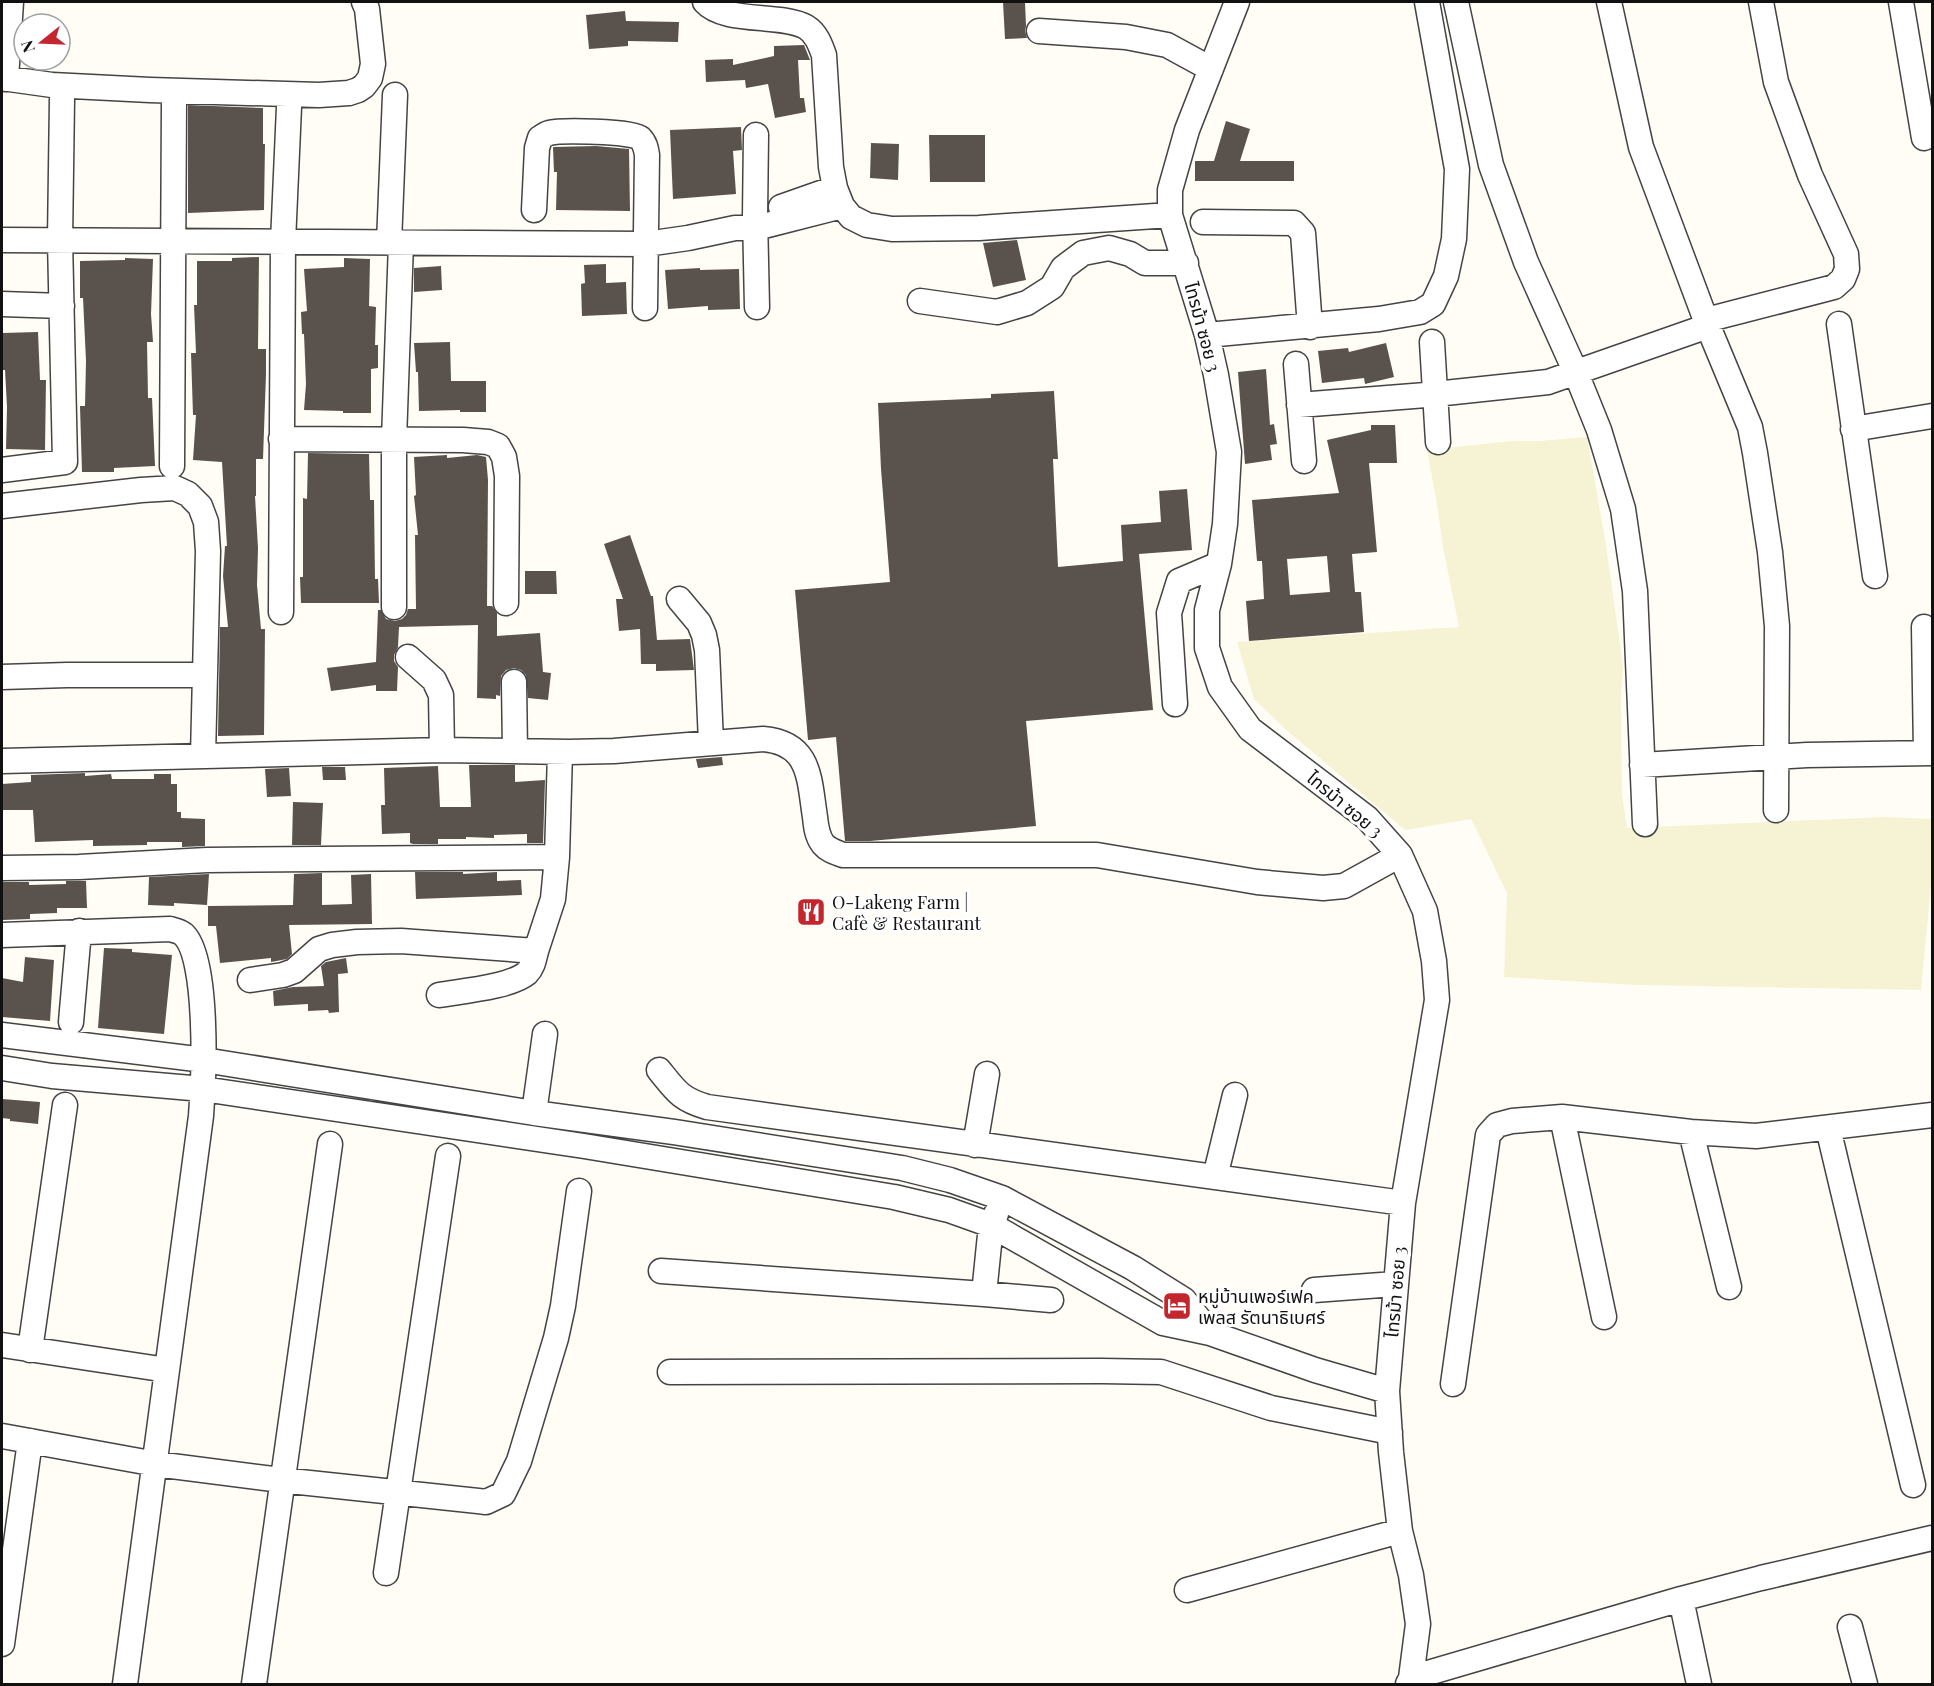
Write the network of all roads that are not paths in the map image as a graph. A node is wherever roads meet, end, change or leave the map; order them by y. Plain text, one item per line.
1 (11, 2) edge
2 (364, 2) edge
3 (705, 2) edge
4 (1237, 2) edge
5 (1427, 2) edge
6 (1456, 2) edge
7 (1609, 2) edge
8 (1761, 2) edge
9 (1901, 2) edge
10 (1039, 31) dead end
11 (1211, 69) junction
12 (4, 78) edge
13 (395, 95) dead end
14 (62, 99) dead end
15 (174, 102) dead end
16 (289, 107) dead end
17 (756, 135) dead end
18 (1924, 138) dead end
19 (838, 197) junction
20 (534, 210) dead end
21 (1170, 215) junction
22 (1203, 222) dead end
23 (749, 224) junction
24 (2, 240) edge
25 (60, 240) junction
26 (173, 242) junction
27 (283, 242) junction
28 (395, 243) junction
29 (646, 244) junction
30 (1186, 263) junction
31 (920, 301) dead end
32 (2, 304) edge
33 (62, 306) junction
34 (757, 307) dead end
35 (645, 308) dead end
36 (1707, 323) junction
37 (1839, 324) dead end
38 (1310, 327) junction
39 (1207, 335) junction
40 (1432, 342) dead end
41 (1296, 364) dead end
42 (1576, 373) junction
43 (1435, 394) junction
44 (1299, 405) junction
45 (1932, 416) edge
46 (1853, 429) junction
47 (281, 439) junction
48 (394, 440) junction
49 (1438, 442) dead end
50 (1304, 460) dead end
51 (172, 466) dead end
52 (2, 470) edge
53 (2, 506) edge
54 (1219, 564) junction
55 (1875, 576) dead end
56 (679, 599) dead end
57 (506, 603) dead end
58 (394, 606) dead end
59 (281, 612) dead end
60 (1924, 627) dead end
61 (408, 657) dead end
62 (205, 675) junction
63 (2, 677) edge
64 (514, 682) dead end
65 (1175, 704) dead end
66 (711, 743) junction
67 (442, 750) junction
68 (515, 751) junction
69 (564, 752) junction
70 (1929, 753) edge
71 (203, 756) junction
72 (1777, 756) junction
73 (2, 761) edge
74 (1642, 765) junction
75 (1776, 810) dead end
76 (1645, 824) dead end
77 (1400, 855) junction
78 (557, 856) junction
79 (2, 868) edge
80 (79, 931) junction
81 (2, 935) edge
82 (536, 951) junction
83 (250, 980) dead end
84 (439, 995) dead end
85 (70, 1022) dead end
86 (545, 1034) dead end
87 (2, 1035) edge
88 (204, 1060) junction
89 (2, 1068) edge
90 (658, 1070) dead end
91 (987, 1074) dead end
92 (203, 1089) junction
93 (1235, 1095) dead end
94 (65, 1105) dead end
95 (534, 1113) junction
96 (1932, 1114) edge
97 (1562, 1117) junction
98 (639, 1128) junction
99 (1828, 1128) junction
100 (1691, 1132) junction
101 (330, 1144) dead end
102 (975, 1145) junction
103 (637, 1154) junction
104 (448, 1156) dead end
105 (1215, 1177) junction
106 (579, 1191) dead end
107 (1002, 1198) junction
108 (1403, 1203) junction
109 (991, 1225) junction
110 (661, 1271) dead end
111 (1395, 1284) junction
112 (1729, 1287) dead end
113 (1314, 1290) dead end
114 (984, 1294) junction
115 (1051, 1300) dead end
116 (1604, 1317) dead end
117 (1210, 1334) junction
118 (2, 1345) edge
119 (30, 1350) junction
120 (167, 1370) junction
121 (670, 1372) dead end
122 (1453, 1384) dead end
123 (1387, 1390) junction
124 (1390, 1432) junction
125 (2, 1436) edge
126 (30, 1441) junction
127 (156, 1464) junction
128 (281, 1480) junction
129 (1913, 1485) dead end
130 (399, 1492) junction
131 (1400, 1531) junction
132 (1932, 1538) edge
133 (386, 1573) dead end
134 (1187, 1590) dead end
135 (1681, 1599) junction
136 (1850, 1627) dead end
137 (2, 1644) edge
138 (1409, 1681) edge
139 (125, 1684) edge
140 (254, 1684) edge
141 (1699, 1684) edge
142 (1865, 1684) edge

1 - 12 street
2 - 12 street
3 - 19 street
4 - 11 street, ไทรม้า ซอย 3
5 - 38 street
6 - 42 street
7 - 36 street
8 - 36 street
9 - 18 street
10 - 11 street
11 - 21 street, ไทรม้า ซอย 3
13 - 28 street
14 - 25 street
15 - 26 street
16 - 27 street
17 - 23 street
19 - 21 street
19 - 23 street
20 - 29 street
21 - 30 street, ไทรม้า ซอย 3
22 - 38 street
23 - 29 street
23 - 34 street
24 - 25 street
25 - 26 street
25 - 33 street
26 - 27 street
26 - 51 street
27 - 28 street
27 - 47 street
28 - 29 street
28 - 48 street
29 - 35 street
30 - 31 street
30 - 39 street, ไทรม้า ซอย 3
32 - 33 street
33 - 52 street
36 - 42 street
36 - 72 street
37 - 46 street
38 - 39 street
39 - 54 street, ไทรม้า ซอย 3
40 - 43 street
41 - 44 street
42 - 43 street
42 - 74 street
43 - 44 street
43 - 49 street
44 - 50 street
45 - 46 street
46 - 55 street
47 - 48 street
47 - 59 street
48 - 57 street
48 - 58 street
53 - 62 street
54 - 65 street
54 - 77 street, ไทรม้า ซอย 3
56 - 66 street
60 - 70 street
61 - 67 street
62 - 63 street
62 - 71 street
64 - 68 street
66 - 69 street
66 - 77 street
67 - 68 street
67 - 71 street
68 - 69 street
69 - 78 street
70 - 72 street
71 - 73 street
72 - 74 street
72 - 75 street
74 - 76 street
77 - 108 street, ไทรม้า ซอย 3
78 - 79 street
78 - 82 street
80 - 81 street
80 - 85 street
80 - 88 street
82 - 83 street
82 - 84 street
86 - 95 street
87 - 88 street
88 - 92 street
88 - 95 street
89 - 92 street
90 - 102 street
91 - 102 street
92 - 103 street
92 - 120 street
93 - 105 street
94 - 119 street
95 - 98 street
96 - 99 street
97 - 100 street
97 - 116 street
97 - 122 street
98 - 103 street
98 - 107 street
99 - 100 street
99 - 129 street
100 - 112 street
101 - 128 street
102 - 105 street
103 - 109 street
104 - 130 street
105 - 108 street
106 - 130 street
107 - 109 street
107 - 117 street
108 - 111 street, ไทรม้า ซอย 3
109 - 114 street
109 - 117 street
110 - 114 street
111 - 113 street
111 - 123 street, ไทรม้า ซอย 3
114 - 115 street
117 - 123 street
118 - 119 street
119 - 120 street
120 - 127 street
121 - 124 street
123 - 124 street, ไทรม้า ซอย 3
124 - 131 street, ไทรม้า ซอย 3
125 - 126 street
126 - 127 street
126 - 137 street
127 - 128 street
127 - 139 street
128 - 130 street
128 - 140 street
130 - 133 street
131 - 134 street
131 - 138 street, ไทรม้า ซอย 3
132 - 135 street
135 - 138 street
135 - 141 street
136 - 142 street

